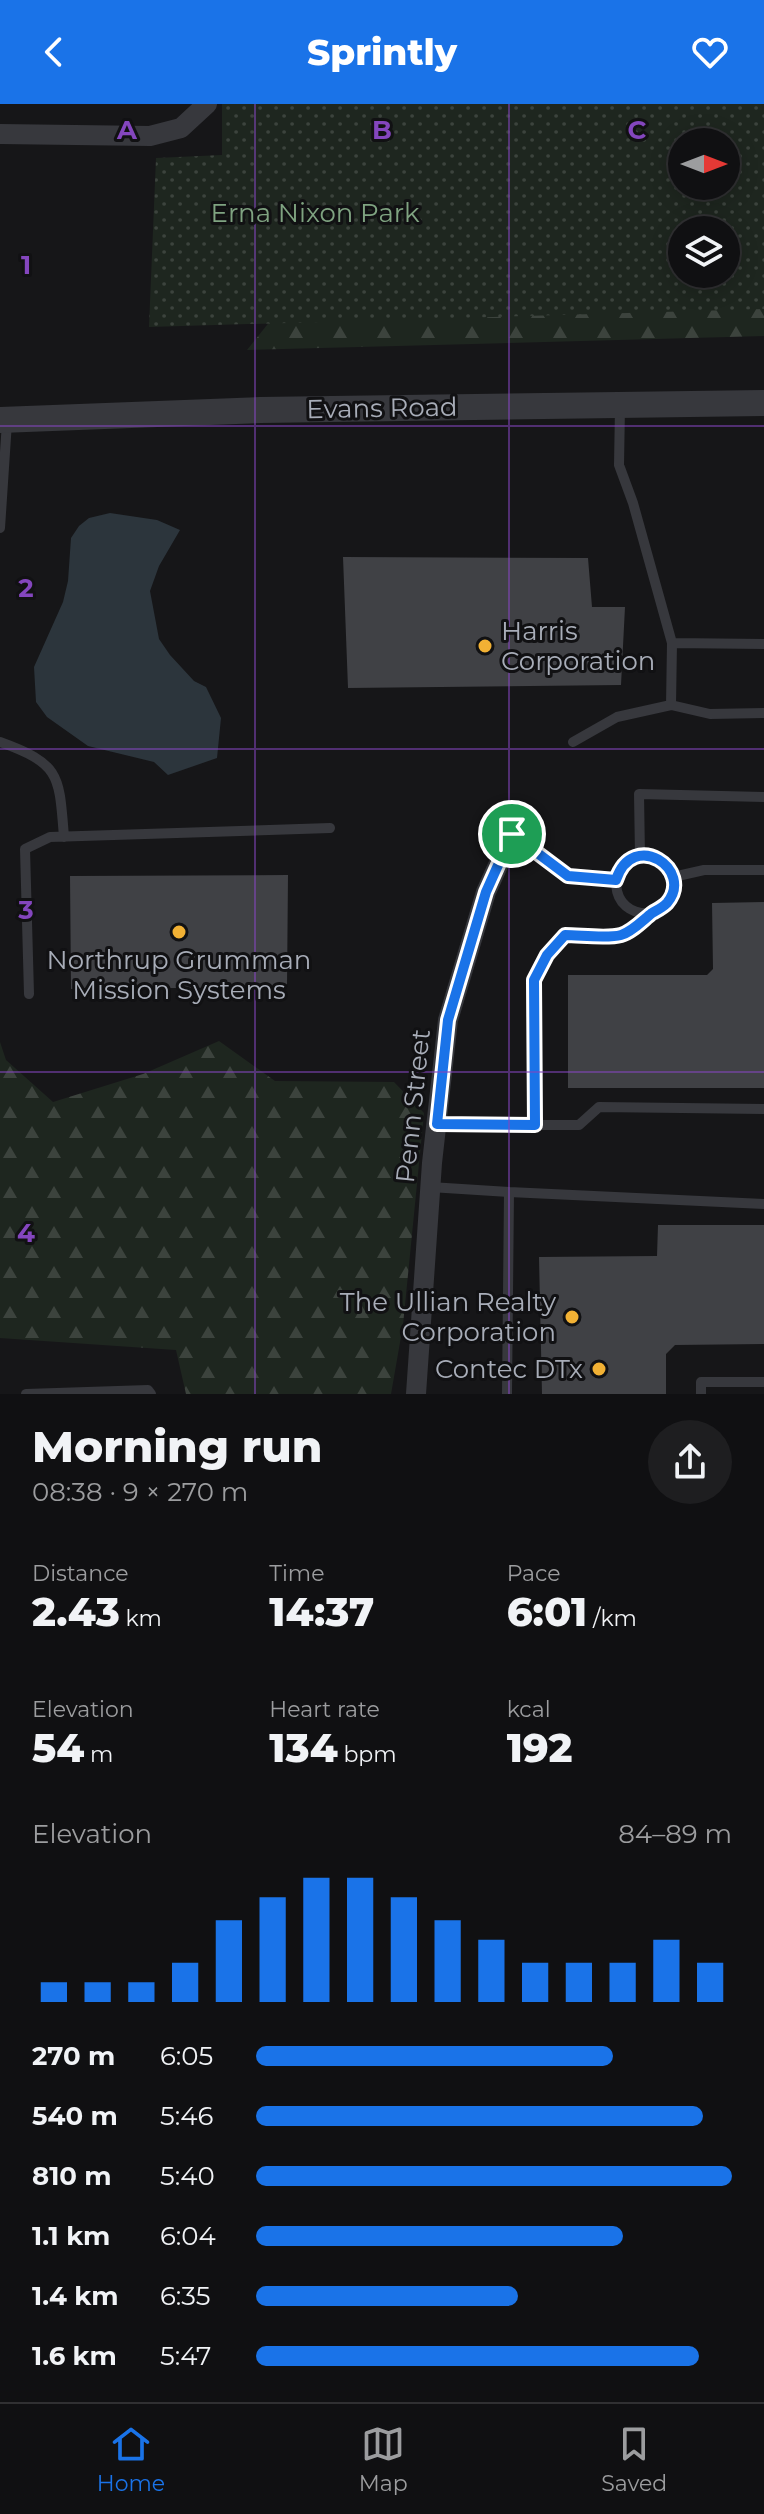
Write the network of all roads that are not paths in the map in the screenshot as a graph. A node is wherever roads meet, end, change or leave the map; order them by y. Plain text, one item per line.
1 (207, 104) edge
2 (0, 134) edge
3 (764, 403) edge
4 (620, 405) junction
5 (3, 420) edge
6 (0, 528) edge
7 (672, 643) junction
8 (764, 644) edge
9 (671, 705) junction
10 (764, 713) edge
11 (0, 742) edge
12 (573, 742) dead end
13 (764, 797) edge
14 (330, 828) dead end
15 (512, 834) joint
16 (64, 837) junction
17 (640, 856) junction
18 (764, 870) edge
19 (673, 877) junction
20 (616, 880) junction
21 (652, 913) junction
22 (29, 994) dead end
23 (764, 1109) edge
24 (437, 1124) junction
25 (535, 1125) junction
26 (430, 1187) junction
27 (509, 1192) junction
28 (764, 1204) edge
29 (764, 1382) edge
30 (26, 1394) edge
31 (151, 1394) edge
32 (416, 1394) edge
33 (507, 1394) edge
34 (701, 1394) edge

1 - 2 street
3 - 4 street, Evans Road
4 - 5 street, Evans Road
4 - 7 lane
5 - 6 lane
7 - 8 lane
7 - 9 lane
9 - 10 lane
9 - 12 lane
11 - 16 lane
13 - 17 lane
14 - 16 lane
15 - 20 lane
15 - 24 street, Penn Street
16 - 22 lane
17 - 19 lane
17 - 20 lane
18 - 19 lane
19 - 21 lane
20 - 21 lane
21 - 25 lane
23 - 25 lane
24 - 25 lane
24 - 26 street, Penn Street
26 - 27 lane
26 - 32 street, Penn Street
27 - 28 lane
27 - 33 lane
29 - 34 lane
30 - 31 lane

